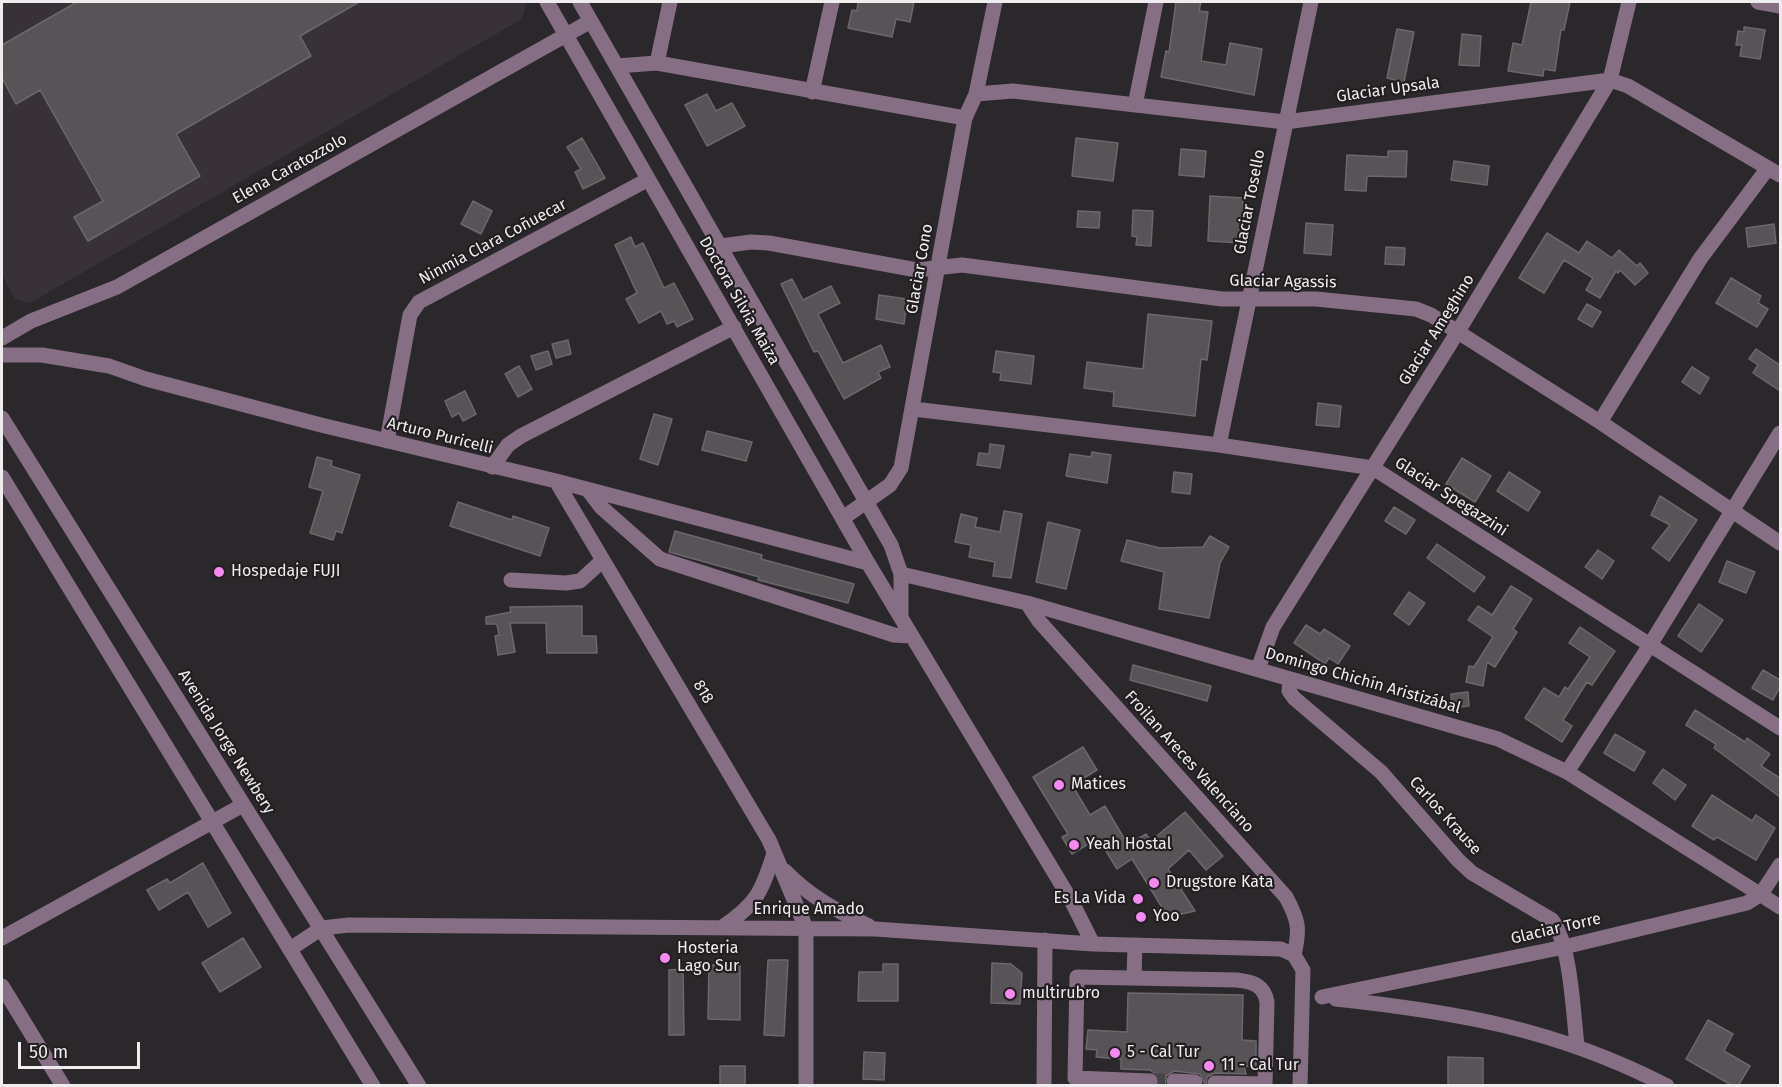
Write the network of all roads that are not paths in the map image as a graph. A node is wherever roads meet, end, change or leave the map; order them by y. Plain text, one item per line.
1 (547, 2) edge
2 (580, 2) edge
3 (670, 2) edge
4 (832, 2) edge
5 (995, 2) edge
6 (1156, 2) edge
7 (1311, 2) edge
8 (1629, 2) edge
9 (1758, 2) edge
10 (1780, 6) edge
11 (591, 21) junction
12 (566, 35) junction
13 (657, 63) junction
14 (618, 66) junction
15 (1610, 80) junction
16 (812, 92) junction
17 (976, 94) junction
18 (1135, 105) junction
19 (965, 118) junction
20 (1285, 122) junction
21 (1774, 171) edge
22 (647, 180) junction
23 (721, 246) junction
24 (939, 267) junction
25 (1248, 301) junction
26 (734, 327) junction
27 (1457, 333) junction
28 (2, 338) edge
29 (2, 355) edge
30 (913, 409) junction
31 (2, 418) edge
32 (1600, 422) junction
33 (1780, 433) edge
34 (387, 441) junction
35 (1219, 445) junction
36 (492, 467) junction
37 (1373, 468) junction
38 (2, 477) edge
39 (556, 481) junction
40 (588, 490) junction
41 (7, 496) edge
42 (868, 503) junction
43 (1732, 511) junction
44 (843, 518) junction
45 (1780, 543) edge
46 (603, 560) junction
47 (868, 563) junction
48 (901, 574) junction
49 (511, 580) dead end
50 (1027, 603) junction
51 (901, 619) junction
52 (912, 636) junction
53 (1650, 645) junction
54 (1258, 669) junction
55 (1290, 679) junction
56 (1780, 728) edge
57 (1567, 772) junction
58 (243, 805) junction
59 (214, 821) junction
60 (776, 858) junction
61 (1780, 865) edge
62 (1761, 894) junction
63 (1780, 907) edge
64 (322, 928) junction
65 (721, 928) junction
66 (806, 928) junction
67 (875, 929) junction
68 (2, 938) edge
69 (1045, 940) junction
70 (1093, 944) junction
71 (1135, 945) junction
72 (1564, 946) junction
73 (290, 949) junction
74 (1294, 955) junction
75 (1134, 978) junction
76 (2, 986) edge
77 (1303, 995) junction
78 (1322, 997) junction
79 (1577, 1045) junction
80 (1150, 1081) dead end
81 (1174, 1081) dead end
82 (1092, 1082) edge
83 (1195, 1082) dead end
84 (1215, 1083) dead end
85 (1265, 1085) edge
86 (63, 1086) edge
87 (373, 1086) edge
88 (419, 1086) edge
89 (806, 1086) edge
90 (1044, 1086) edge
91 (1300, 1086) edge
92 (1667, 1086) edge

1 - 12 street, Doctora Silvia Maiza
2 - 11 street, Doctora Silvia Maiza
3 - 13 street
4 - 16 street
5 - 17 street, Glaciar Cono
6 - 18 street
7 - 20 street, Glaciar Tosello
8 - 15 street, Glaciar Ameghino
9 - 10 street
11 - 12 street, Elena Caratozzolo
11 - 14 street, Doctora Silvia Maiza
12 - 22 street, Doctora Silvia Maiza
12 - 28 street, Elena Caratozzolo
13 - 14 street
13 - 16 street
14 - 23 street, Doctora Silvia Maiza
15 - 20 street, Glaciar Upsala
15 - 21 street
15 - 27 street, Glaciar Ameghino
16 - 19 street
17 - 18 street, Glaciar Upsala
17 - 19 street, Glaciar Cono
18 - 20 street, Glaciar Upsala
19 - 24 street, Glaciar Cono
20 - 25 street, Glaciar Tosello
21 - 32 street
22 - 26 street, Doctora Silvia Maiza
22 - 34 street, Ninmia Clara Coñuecar
23 - 24 street, Glaciar Agassis
23 - 42 street, Doctora Silvia Maiza
24 - 25 street, Glaciar Agassis
24 - 30 street, Glaciar Cono
25 - 27 street, Glaciar Agassis
25 - 35 street, Glaciar Tosello
26 - 36 street
26 - 44 street, Doctora Silvia Maiza
27 - 32 street, Glaciar Agassis
27 - 37 street, Glaciar Ameghino
29 - 34 street, Arturo Puricelli
30 - 35 street, Glaciar Spegazzini
30 - 42 street, Glaciar Cono
31 - 58 street, Avenida Jorge Newbery
32 - 43 street, Glaciar Agassis
33 - 43 street
34 - 36 street, Arturo Puricelli
35 - 37 street, Glaciar Spegazzini
36 - 39 street, Arturo Puricelli
37 - 53 street, Glaciar Spegazzini
37 - 54 street, Glaciar Ameghino
38 - 41 street
39 - 40 street, Arturo Puricelli
39 - 46 street, 818
40 - 47 street, Arturo Puricelli
40 - 52 street
41 - 59 street
42 - 44 street, Glaciar Cono
42 - 48 street, Doctora Silvia Maiza
43 - 45 street, Glaciar Agassis
43 - 53 street
44 - 47 street, Doctora Silvia Maiza
46 - 49 street
46 - 60 street, 818
47 - 51 street, Doctora Silvia Maiza
48 - 50 street, Domingo Chichín Aristizábal
48 - 51 street, Doctora Silvia Maiza
50 - 54 street, Domingo Chichín Aristizábal
50 - 74 street, Froilan Areces Valenciano
51 - 52 street, Doctora Silvia Maiza
52 - 70 street, Doctora Silvia Maiza
53 - 56 street, Glaciar Spegazzini
53 - 57 street
54 - 55 street, Domingo Chichín Aristizábal
55 - 57 street, Domingo Chichín Aristizábal
55 - 72 street, Carlos Krause
57 - 62 street, Domingo Chichín Aristizábal
58 - 59 street
58 - 64 street, Avenida Jorge Newbery
59 - 68 street
59 - 73 street
60 - 65 street
60 - 66 street, 818
60 - 67 street
61 - 62 street
62 - 63 street, Domingo Chichín Aristizábal
62 - 72 street, Glaciar Torre
64 - 65 street, Enrique Amado
64 - 73 street
64 - 88 street, Avenida Jorge Newbery
65 - 66 street, Enrique Amado
66 - 67 street, Enrique Amado
66 - 89 street
67 - 69 street, Enrique Amado
69 - 70 street, Enrique Amado
69 - 90 street
70 - 71 street, Enrique Amado
71 - 74 street, Enrique Amado
71 - 75 street
72 - 78 street, Glaciar Torre
72 - 79 street, Carlos Krause
73 - 87 street
74 - 77 street
75 - 82 street
75 - 85 street
76 - 86 street
77 - 78 street
77 - 91 street
78 - 79 street
79 - 92 street
80 - 82 street
81 - 83 street
84 - 85 street

